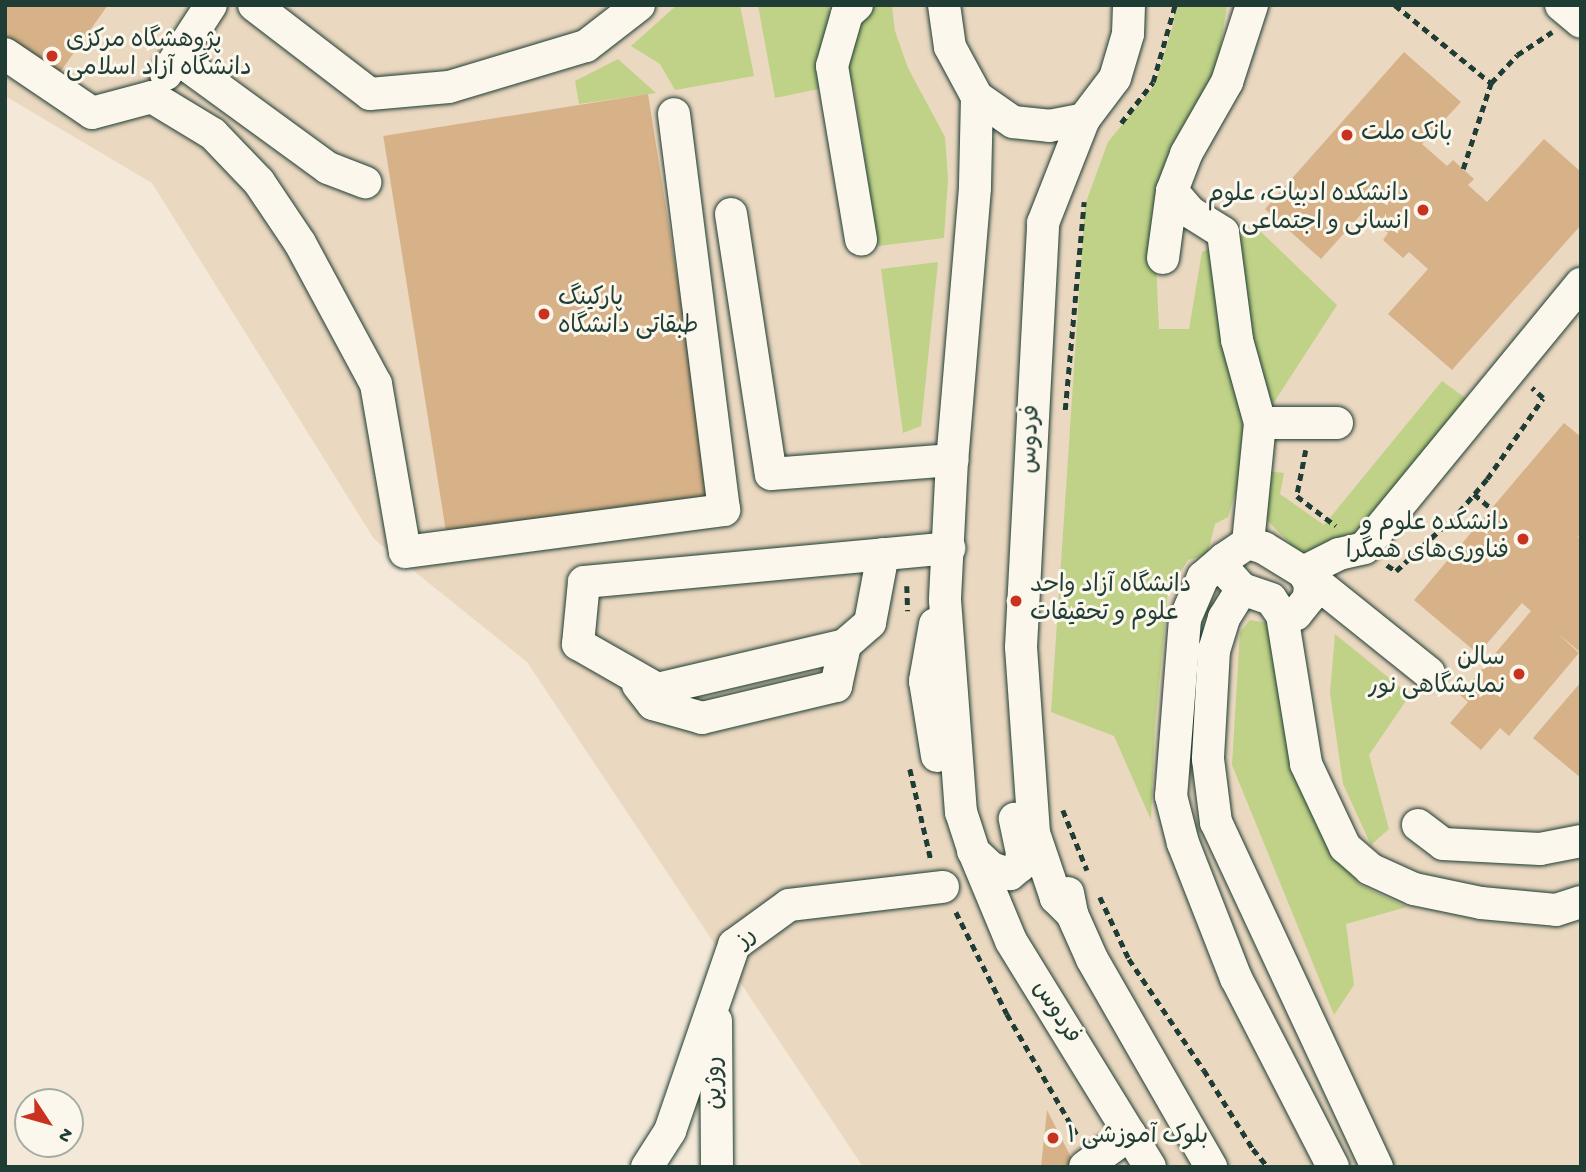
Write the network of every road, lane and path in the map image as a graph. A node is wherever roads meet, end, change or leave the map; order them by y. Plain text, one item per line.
1 (211, 5) edge
2 (254, 5) edge
3 (639, 5) edge
4 (857, 5) edge
5 (944, 5) edge
6 (1129, 5) edge
7 (1175, 5) edge
8 (1252, 5) edge
9 (1395, 5) edge
10 (1565, 20) edge
11 (5, 54) edge
12 (177, 58) junction
13 (1491, 83) junction
14 (152, 96) junction
15 (977, 97) junction
16 (674, 114) dead end
17 (1084, 118) junction
18 (1116, 129) dead end
19 (1463, 169) dead end
20 (365, 182) dead end
21 (1086, 188) dead end
22 (1172, 191) junction
23 (731, 214) dead end
24 (861, 240) dead end
25 (1163, 258) dead end
26 (1581, 284) edge
27 (1065, 411) dead end
28 (1530, 414) dead end
29 (1260, 423) junction
30 (1324, 424) joint
31 (952, 460) junction
32 (1474, 494) junction
33 (1492, 509) dead end
34 (1341, 530) dead end
35 (949, 548) junction
36 (1236, 551) junction
37 (883, 554) junction
38 (1411, 557) dead end
39 (1303, 572) junction
40 (1242, 589) junction
41 (1282, 615) junction
42 (1429, 673) dead end
43 (1029, 767) junction
44 (1059, 798) dead end
45 (1418, 825) dead end
46 (1581, 841) edge
47 (974, 852) junction
48 (1091, 878) dead end
49 (943, 887) dead end
50 (1096, 889) dead end
51 (1581, 902) edge
52 (715, 999) junction
53 (1130, 1134) junction
54 (647, 1167) edge
55 (717, 1167) edge
56 (1084, 1167) edge
57 (1150, 1167) edge
58 (1211, 1167) edge
59 (1268, 1167) edge
60 (1333, 1167) edge
61 (1377, 1167) edge

1 - 12 street
2 - 3 street
4 - 24 street
5 - 15 street
6 - 17 street, فردوس
7 - 18 path
8 - 22 street
9 - 13 path
10 - 13 path
11 - 14 street
12 - 14 street
12 - 20 street
13 - 19 path
14 - 16 street
15 - 17 street
15 - 31 street
17 - 43 street, فردوس
21 - 27 path
22 - 25 street
22 - 29 street
23 - 31 street
26 - 39 street
28 - 32 path
29 - 30 street
29 - 36 street
30 - 34 path
31 - 35 street
32 - 33 path
32 - 38 path
35 - 37 street
35 - 47 street, فردوس
36 - 39 street
36 - 40 street
36 - 60 street
37 - 37 street
39 - 41 street
39 - 42 street
40 - 41 street
40 - 61 street
41 - 51 street
43 - 47 street
43 - 58 street
44 - 48 path
45 - 46 street
47 - 53 street, فردوس
49 - 52 street, رز
50 - 59 path
52 - 54 street, رز
52 - 55 street, روژین
53 - 56 street
53 - 57 street, فردوس

